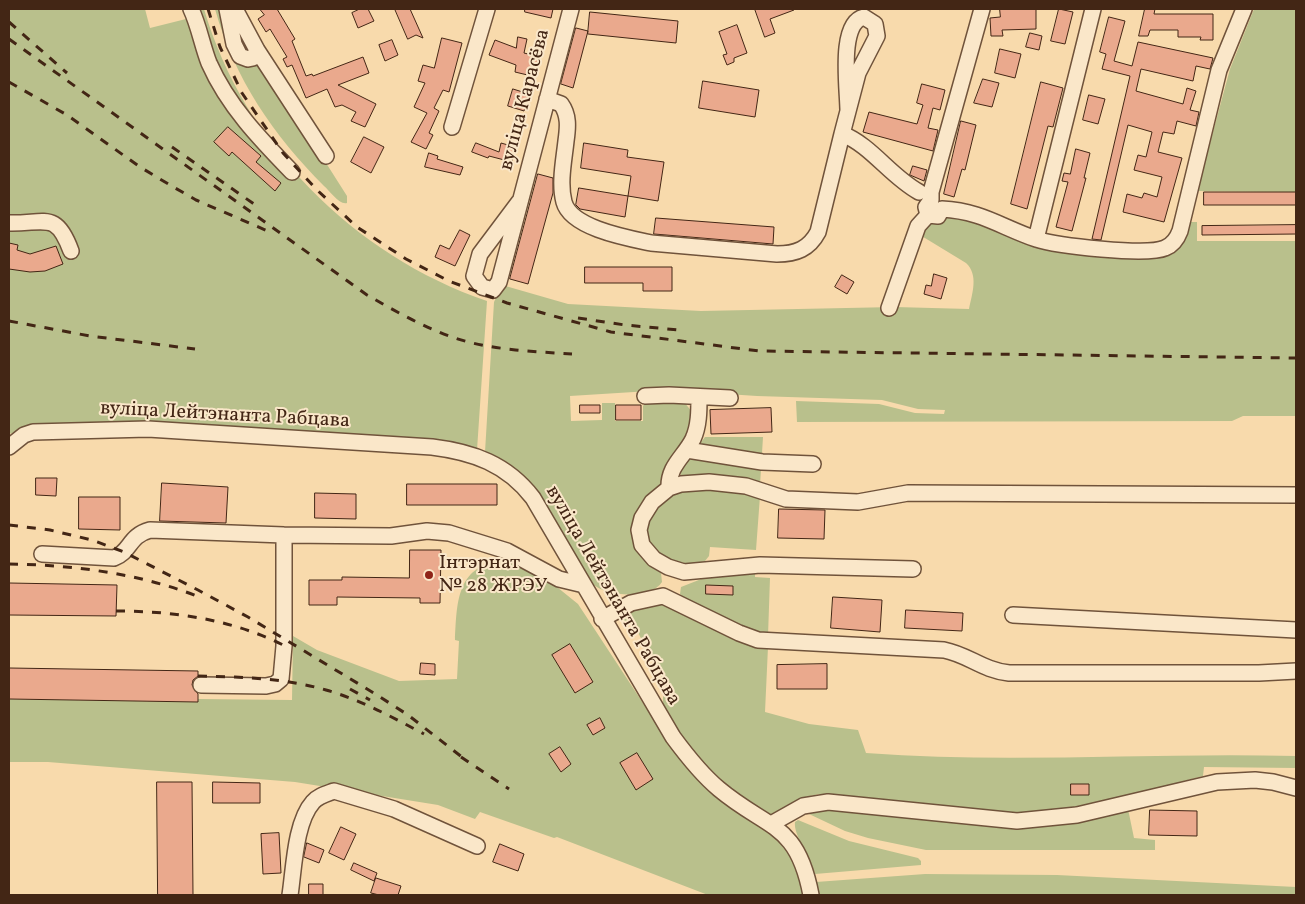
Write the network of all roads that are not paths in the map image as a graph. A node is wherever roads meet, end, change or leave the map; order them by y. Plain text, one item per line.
1 (191, 9) edge
2 (227, 9) edge
3 (235, 9) edge
4 (488, 9) edge
5 (571, 9) edge
6 (982, 9) edge
7 (1093, 9) edge
8 (1244, 9) edge
9 (257, 50) junction
10 (547, 98) junction
11 (848, 111) junction
12 (452, 127) dead end
13 (842, 134) junction
14 (326, 156) dead end
15 (292, 172) dead end
16 (520, 202) junction
17 (930, 204) junction
18 (9, 223) edge
19 (1036, 239) junction
20 (71, 251) dead end
21 (889, 308) dead end
22 (645, 396) dead end
23 (699, 397) junction
24 (730, 398) dead end
25 (9, 447) edge
26 (687, 450) junction
27 (812, 464) dead end
28 (669, 488) junction
29 (1296, 495) edge
30 (284, 535) junction
31 (42, 554) dead end
32 (914, 569) dead end
33 (675, 570) junction
34 (584, 585) junction
35 (669, 597) junction
36 (1014, 615) dead end
37 (602, 619) junction
38 (1296, 630) edge
39 (1296, 670) edge
40 (201, 684) dead end
41 (1296, 788) edge
42 (771, 824) junction
43 (477, 846) dead end
44 (290, 895) edge
45 (811, 895) edge

1 - 15 street
2 - 9 street
3 - 9 street
4 - 12 street
5 - 10 street, вуліца Карасёва
6 - 17 street
7 - 19 street
8 - 19 street
9 - 14 street
10 - 13 street
10 - 16 street, вуліца Карасёва
11 - 11 street
11 - 13 street
13 - 17 street
16 - 16 street, вуліца Карасёва
17 - 19 street
17 - 21 street
18 - 20 street
22 - 23 street
23 - 24 street
23 - 26 street
25 - 34 street, вуліца Лейтэнанта Рабцава
26 - 27 street
26 - 28 street
28 - 29 street
28 - 33 street
30 - 31 street
30 - 34 street
30 - 40 street
32 - 33 street
33 - 35 street
34 - 37 street, вуліца Лейтэнанта Рабцава
35 - 37 street
35 - 39 street
36 - 38 street
37 - 42 street, вуліца Лейтэнанта Рабцава
41 - 42 street
42 - 45 street, вуліца Лейтэнанта Рабцава
43 - 44 street

